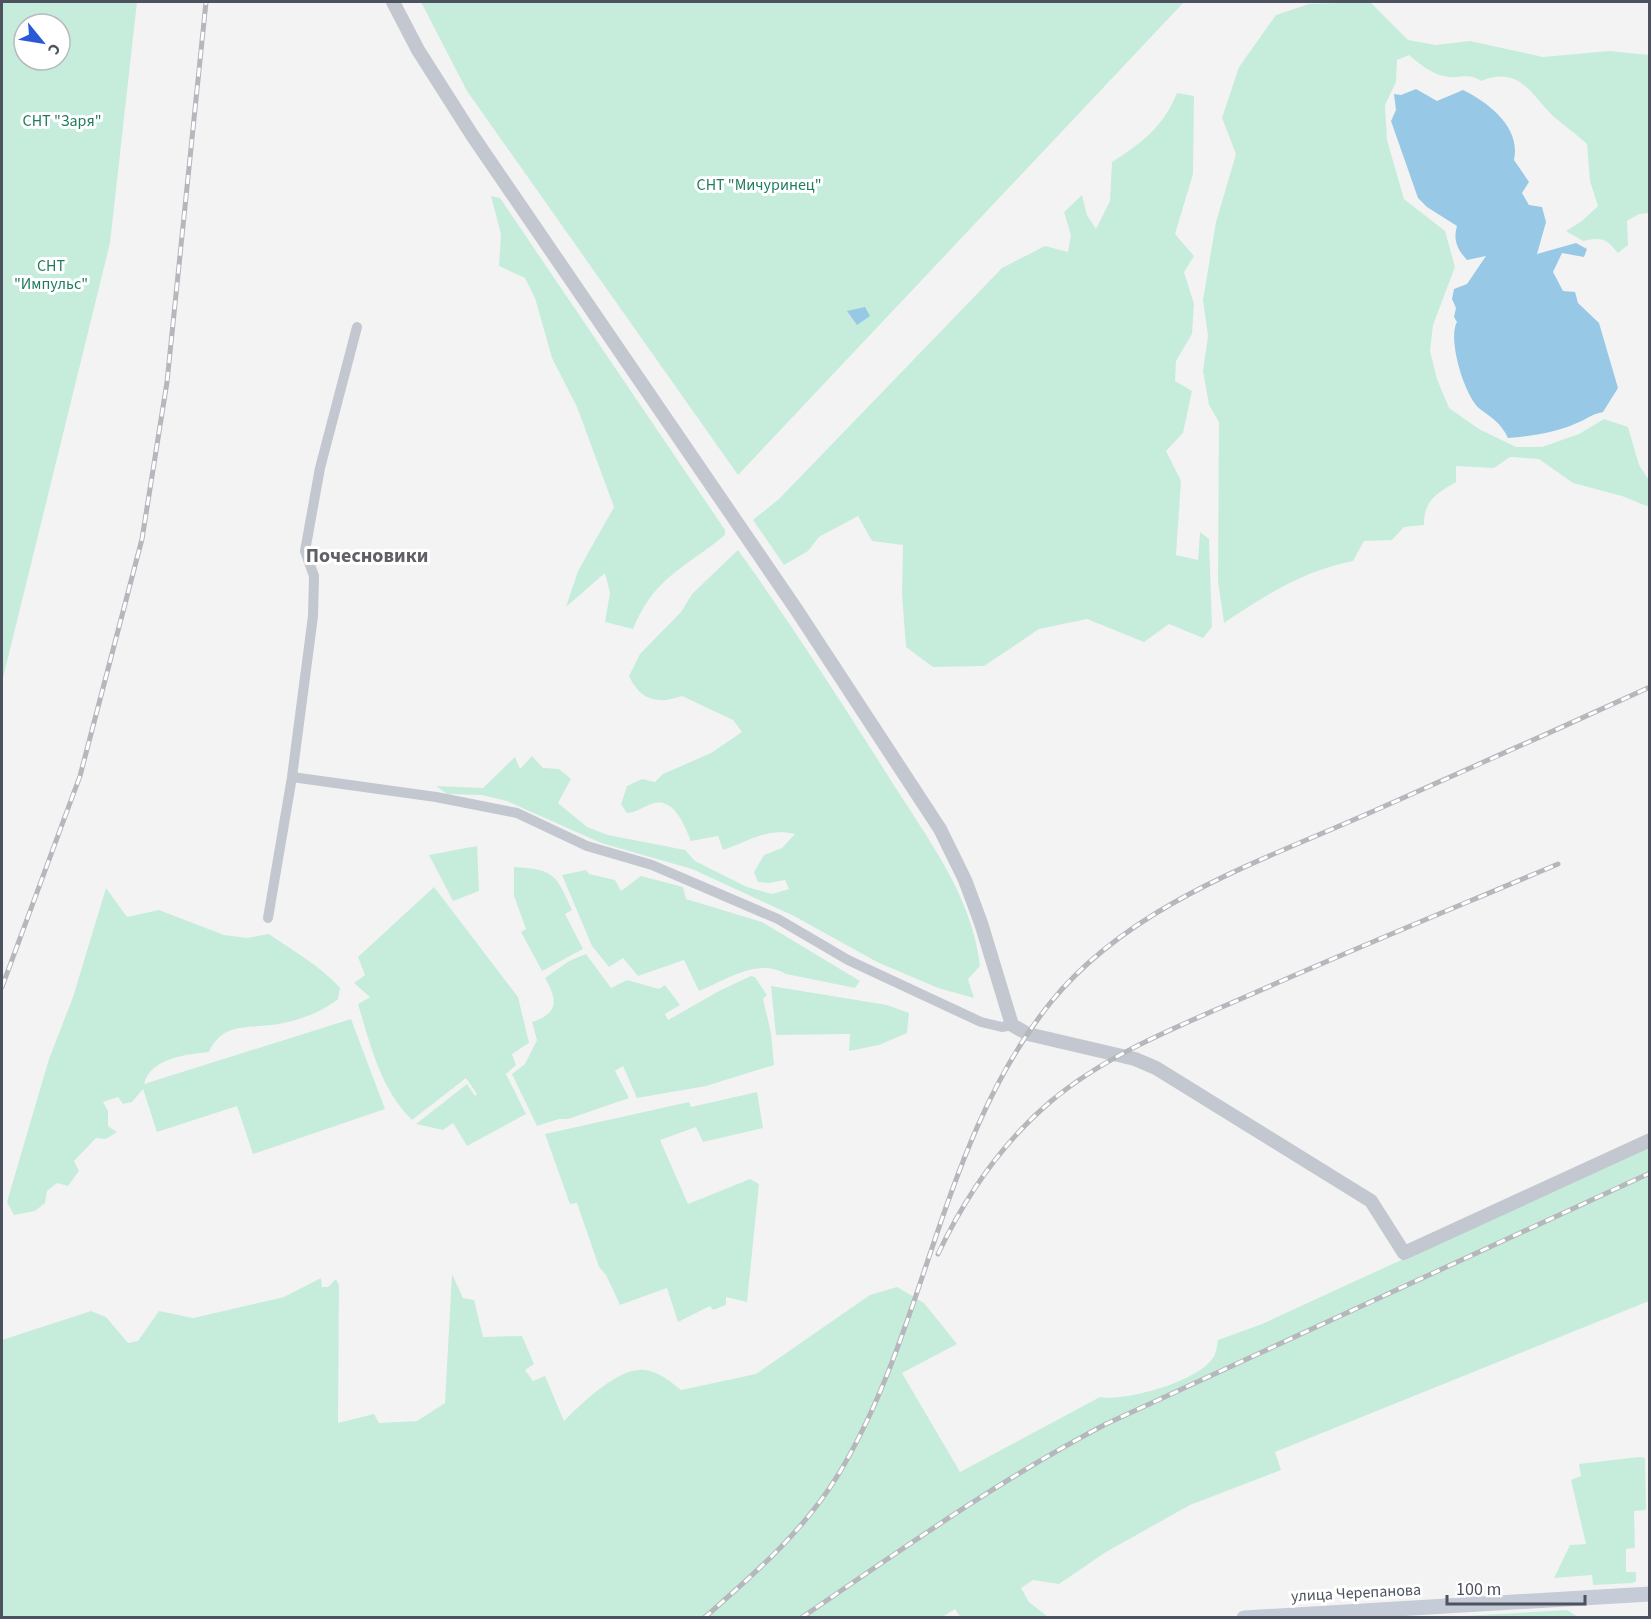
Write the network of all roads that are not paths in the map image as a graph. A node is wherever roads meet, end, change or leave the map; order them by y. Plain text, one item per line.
1 (393, 2) edge
2 (357, 327) dead end
3 (292, 777) junction
4 (268, 918) dead end
5 (1012, 1025) junction
6 (1650, 1140) edge
7 (1650, 1594) edge
8 (1244, 1617) edge

1 - 5 street
2 - 3 street
3 - 4 street
3 - 5 street
5 - 6 street
7 - 8 main road, улица Черепанова

